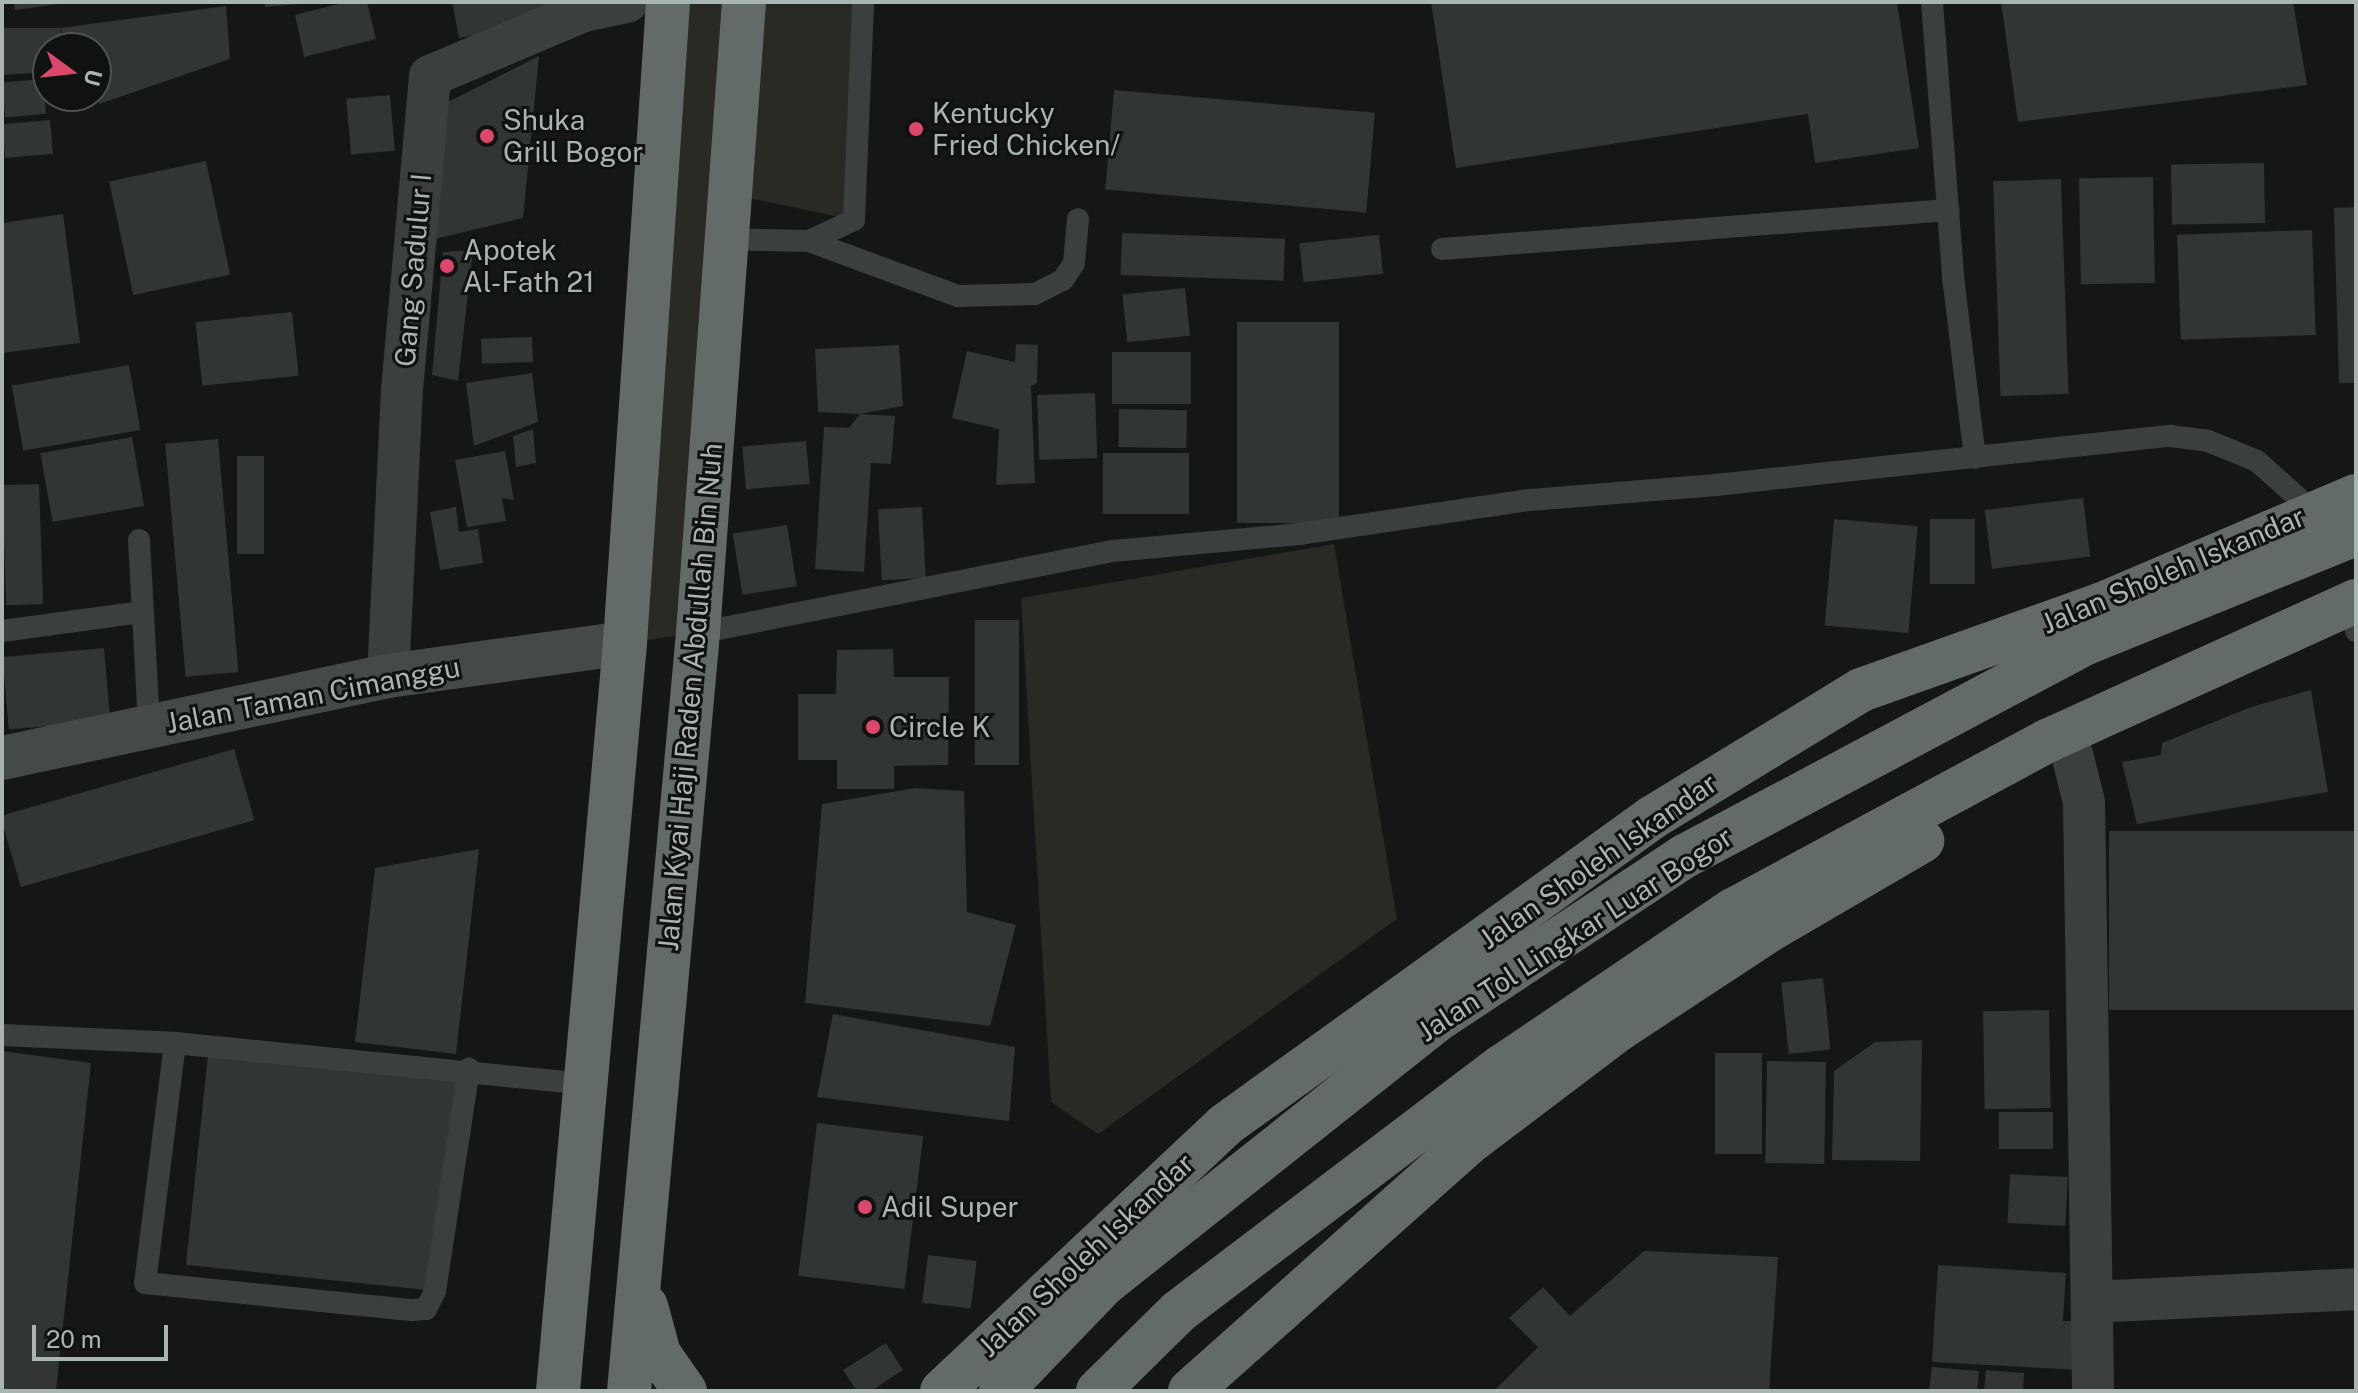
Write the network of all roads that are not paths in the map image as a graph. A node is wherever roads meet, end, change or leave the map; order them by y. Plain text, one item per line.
1 (627, 2) edge
2 (668, 2) edge
3 (744, 2) edge
4 (863, 2) edge
5 (1932, 2) edge
6 (1949, 210) junction
7 (1078, 219) dead end
8 (725, 239) junction
9 (809, 241) junction
10 (1442, 249) dead end
11 (1975, 458) junction
12 (2356, 496) edge
13 (2313, 511) junction
14 (2356, 534) edge
15 (139, 540) dead end
16 (2356, 601) edge
17 (143, 612) junction
18 (2, 631) edge
19 (2356, 631) edge
20 (698, 633) junction
21 (625, 643) junction
22 (388, 676) junction
23 (149, 727) junction
24 (2072, 754) junction
25 (2, 758) edge
26 (2, 1035) edge
27 (175, 1043) junction
28 (469, 1069) junction
29 (587, 1084) junction
30 (641, 1288) junction
31 (2356, 1289) edge
32 (2093, 1302) junction
33 (558, 1391) edge
34 (629, 1391) edge
35 (685, 1391) edge
36 (942, 1391) edge
37 (1001, 1391) edge
38 (1098, 1391) edge
39 (1190, 1391) edge
40 (2093, 1391) edge

1 - 22 street, Gang Sadulur I
2 - 21 highway
3 - 8 highway, Jalan Kyai Haji Raden Abdullah Bin Nuh
4 - 9 lane
5 - 6 lane
6 - 10 lane
6 - 11 lane
7 - 9 lane
8 - 9 lane
8 - 20 highway, Jalan Kyai Haji Raden Abdullah Bin Nuh
11 - 13 lane
11 - 20 lane
12 - 13 highway, Jalan Sholeh Iskandar
13 - 19 highway
13 - 36 highway, Jalan Sholeh Iskandar
14 - 37 highway, Jalan Tol Lingkar Luar Bogor
15 - 17 lane
16 - 38 highway
17 - 18 lane
17 - 23 lane
19 - 24 highway
20 - 30 highway, Jalan Kyai Haji Raden Abdullah Bin Nuh
21 - 22 street, Jalan Taman Cimanggu
21 - 29 highway
22 - 23 street, Jalan Taman Cimanggu
23 - 25 street, Jalan Taman Cimanggu
24 - 32 street
24 - 39 highway
26 - 27 lane
27 - 28 lane
27 - 28 lane
28 - 29 lane
29 - 33 highway
30 - 34 highway, Jalan Kyai Haji Raden Abdullah Bin Nuh
30 - 35 highway
31 - 32 street
32 - 40 street

